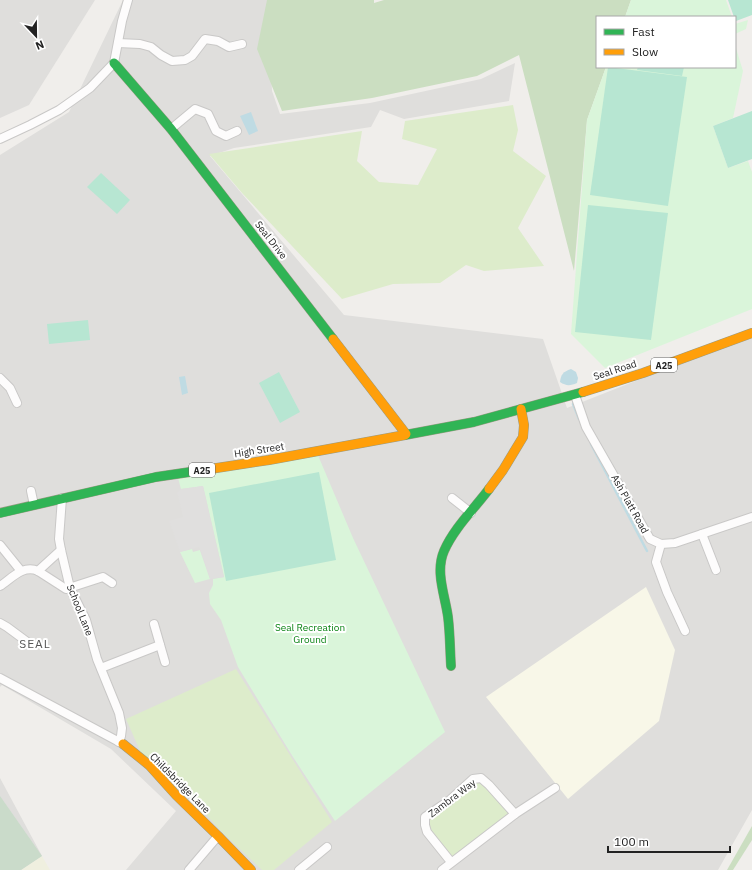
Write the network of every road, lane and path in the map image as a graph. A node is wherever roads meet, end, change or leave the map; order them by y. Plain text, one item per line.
1 (128, 0) edge
2 (118, 43) junction
3 (242, 44) dead end
4 (114, 63) junction
5 (171, 130) junction
6 (237, 131) dead end
7 (0, 139) edge
8 (752, 333) edge
9 (0, 378) edge
10 (575, 395) junction
11 (17, 403) dead end
12 (521, 409) junction
13 (406, 434) junction
14 (31, 492) dead end
15 (62, 498) junction
16 (452, 498) dead end
17 (34, 505) junction
18 (0, 513) edge
19 (471, 513) junction
20 (752, 517) edge
21 (702, 534) junction
22 (661, 544) junction
23 (0, 545) edge
24 (61, 550) junction
25 (716, 570) dead end
26 (20, 571) junction
27 (38, 571) junction
28 (112, 583) dead end
29 (0, 586) edge
30 (70, 588) junction
31 (0, 623) edge
32 (154, 624) dead end
33 (685, 631) dead end
34 (30, 644) dead end
35 (160, 645) junction
36 (165, 662) dead end
37 (450, 666) dead end
38 (101, 668) junction
39 (0, 678) edge
40 (121, 743) junction
41 (555, 788) dead end
42 (515, 814) junction
43 (218, 836) junction
44 (327, 847) dead end
45 (451, 862) junction
46 (190, 870) edge
47 (251, 870) edge
48 (299, 870) edge
49 (442, 870) edge

1 - 2 street
2 - 3 street
2 - 4 street
4 - 5 main road, Seal Drive
4 - 7 street
5 - 6 street
5 - 13 main road, Seal Drive
8 - 10 main road, Seal Road / A25
9 - 11 street
10 - 12 main road, High Street / A25
10 - 22 street, Ash Platt Road
12 - 13 main road, High Street / A25
12 - 19 main road
13 - 15 main road, High Street / A25
14 - 17 street
15 - 17 main road, High Street / A25
15 - 24 street, School Lane
16 - 19 street
17 - 18 main road, High Street / A25
19 - 37 main road
20 - 21 street
21 - 22 street
21 - 25 street
22 - 33 street
23 - 26 street
24 - 27 street
24 - 30 street, School Lane
26 - 27 street
26 - 29 street
27 - 30 street
28 - 30 street
30 - 38 street, School Lane
31 - 34 street
32 - 35 street
35 - 36 street
35 - 38 street
38 - 40 street, School Lane
39 - 40 street, Childsbridge Lane
40 - 43 main road, Childsbridge Lane
41 - 42 street
42 - 45 street
42 - 45 street, Zambra Way
43 - 46 street
43 - 47 main road, Childsbridge Lane
44 - 48 street
45 - 49 street

